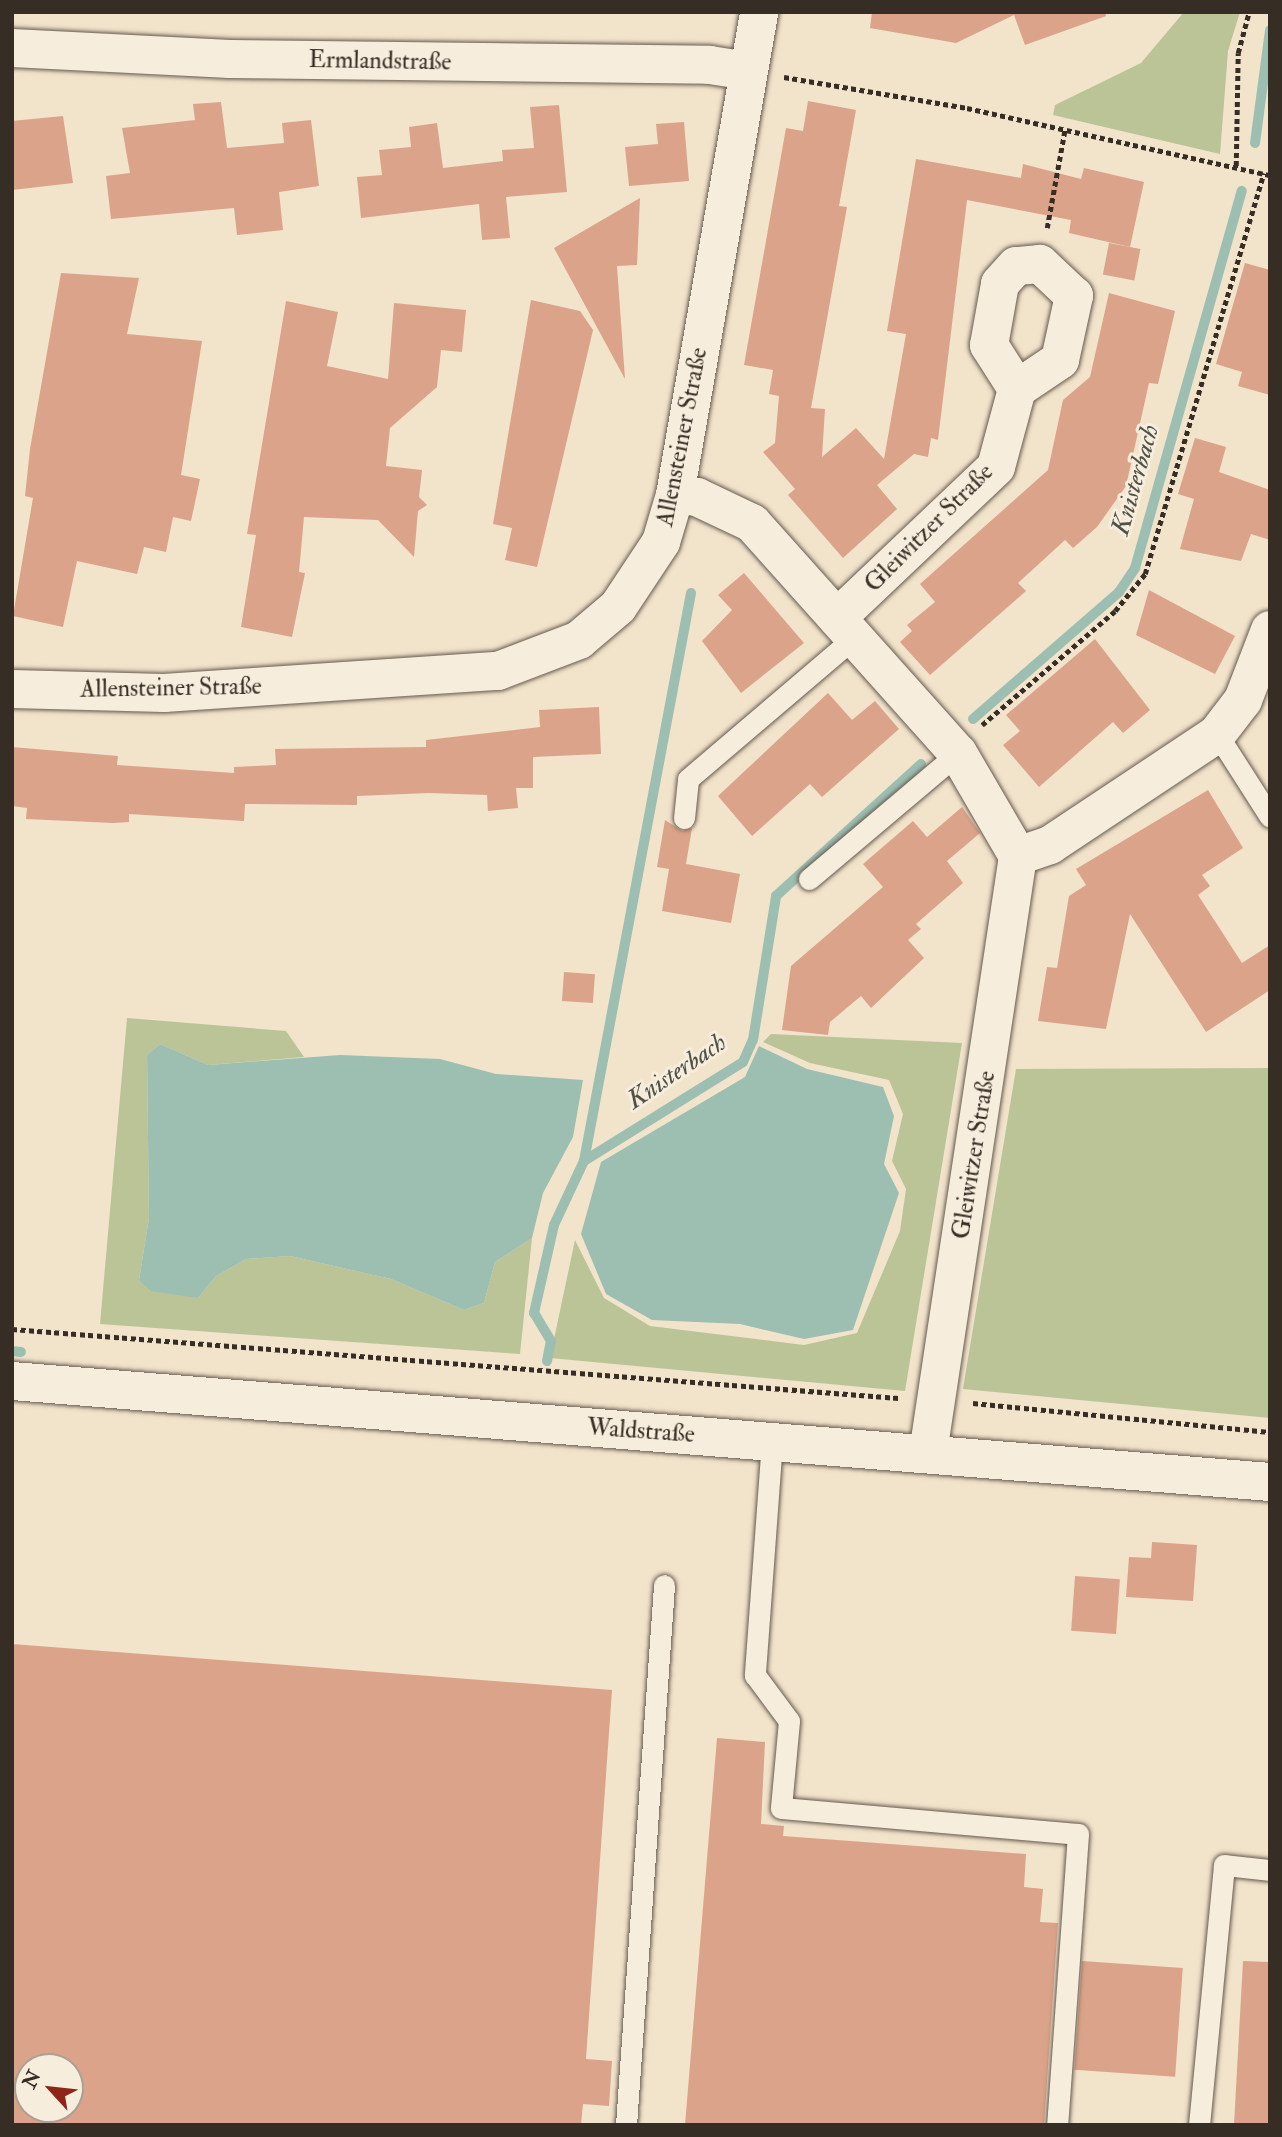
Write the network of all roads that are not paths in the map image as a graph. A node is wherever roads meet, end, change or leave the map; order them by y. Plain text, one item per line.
1 (759, 12) edge
2 (12, 48) edge
3 (747, 71) junction
4 (1017, 389) junction
5 (675, 495) junction
6 (846, 628) junction
7 (1270, 631) edge
8 (12, 689) edge
9 (1217, 734) junction
10 (956, 751) junction
11 (1270, 817) edge
12 (684, 818) dead end
13 (1018, 856) junction
14 (809, 879) dead end
15 (12, 1381) edge
16 (772, 1441) junction
17 (928, 1453) junction
18 (1270, 1482) edge
19 (664, 1585) dead end
20 (1270, 1870) edge
21 (626, 2125) edge
22 (1057, 2125) edge
23 (1199, 2125) edge

1 - 3 street, Allensteiner Straße
2 - 3 street, Ermlandstraße
3 - 5 street, Allensteiner Straße
4 - 4 street
4 - 6 street, Gleiwitzer Straße
5 - 6 street
5 - 8 street, Allensteiner Straße
6 - 10 street
6 - 12 lane
7 - 9 street
9 - 11 lane
9 - 13 street
10 - 13 street
10 - 14 lane
13 - 17 street, Gleiwitzer Straße
15 - 16 street, Waldstraße
16 - 17 street, Waldstraße
16 - 22 lane
17 - 18 street, Waldstraße
19 - 21 lane
20 - 23 lane

